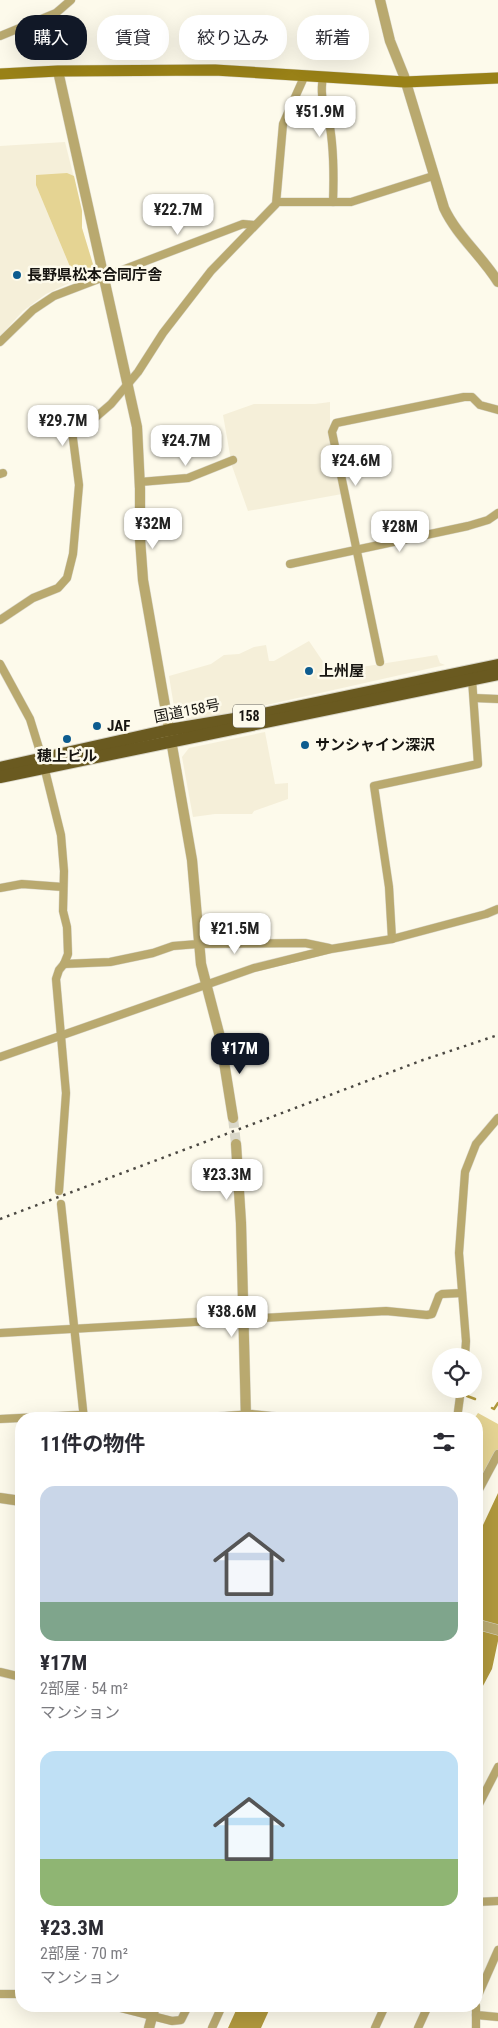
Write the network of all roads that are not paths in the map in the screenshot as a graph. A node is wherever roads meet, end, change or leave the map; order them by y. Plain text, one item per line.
1 (71, 0) edge
2 (380, 0) edge
3 (0, 36) edge
4 (58, 72) junction
5 (0, 74) edge
6 (305, 75) junction
7 (322, 77) junction
8 (498, 78) edge
9 (405, 82) junction
10 (433, 176) junction
11 (278, 202) junction
12 (333, 202) junction
13 (254, 225) junction
14 (105, 276) junction
15 (498, 282) edge
16 (0, 342) edge
17 (128, 383) junction
18 (498, 410) edge
19 (233, 460) dead end
20 (140, 482) junction
21 (498, 514) edge
22 (358, 550) junction
23 (290, 564) dead end
24 (0, 620) edge
25 (380, 662) dead end
26 (0, 664) edge
27 (498, 666) edge
28 (498, 674) edge
29 (472, 679) junction
30 (474, 698) junction
31 (498, 699) edge
32 (170, 736) junction
33 (43, 763) junction
34 (0, 768) edge
35 (0, 777) edge
36 (63, 886) junction
37 (0, 888) edge
38 (498, 909) edge
39 (392, 939) junction
40 (198, 944) junction
41 (330, 949) junction
42 (64, 964) junction
43 (206, 984) junction
44 (61, 1036) junction
45 (0, 1057) edge
46 (233, 1118) tunnel mouth
47 (498, 1118) edge
48 (236, 1144) tunnel mouth
49 (59, 1191) dead end
50 (61, 1204) dead end
51 (462, 1293) junction
52 (244, 1319) junction
53 (74, 1330) junction
54 (0, 1333) edge
55 (466, 1348) edge
56 (460, 1398) edge
57 (83, 1412) edge
58 (246, 1412) edge
59 (458, 1412) edge
60 (0, 1419) edge
61 (15, 1419) edge
62 (498, 1454) edge
63 (483, 1482) edge
64 (0, 1498) edge
65 (15, 1500) edge
66 (483, 1626) edge
67 (498, 1630) edge
68 (0, 1672) edge
69 (15, 1676) edge
70 (498, 1767) edge
71 (483, 1796) edge
72 (498, 1901) edge
73 (483, 1902) edge
74 (498, 1950) edge
75 (483, 1984) edge
76 (0, 1994) edge
77 (15, 1994) edge
78 (154, 2012) edge
79 (156, 2012) edge
80 (185, 2012) edge
81 (219, 2012) edge
82 (382, 2012) edge
83 (425, 2012) edge
84 (476, 2012) edge
85 (482, 2012) edge
86 (498, 2017) edge
87 (149, 2028) edge
88 (212, 2028) edge
89 (375, 2028) edge
90 (418, 2028) edge
91 (476, 2028) edge

1 - 3 street
2 - 9 street
4 - 5 main road
4 - 6 main road
4 - 14 street
6 - 7 main road
6 - 11 street
7 - 9 main road
7 - 12 street
8 - 9 main road
9 - 10 street
10 - 12 street
10 - 15 street
11 - 12 street
11 - 13 street
13 - 14 street
13 - 17 street
14 - 16 street
14 - 17 street
17 - 20 street
17 - 24 street
18 - 22 street
19 - 20 street
20 - 32 street
21 - 22 street
22 - 23 street
22 - 25 street
26 - 33 street
27 - 32 highway, 国道158号 / 158
28 - 29 highway, 国道158号 / 158
29 - 30 street
29 - 32 highway, 国道158号 / 158
30 - 31 street
30 - 39 street
32 - 33 highway, 国道158号 / 158
32 - 40 street
33 - 34 highway, 国道158号 / 158
33 - 35 highway, 国道158号 / 158
33 - 36 street
36 - 37 street
36 - 42 street
38 - 39 street
39 - 41 street
40 - 41 street
40 - 42 street
40 - 43 street
41 - 43 street
42 - 44 street
43 - 44 street
43 - 46 street
44 - 45 street
44 - 49 street
47 - 51 street
48 - 52 street
50 - 53 street
51 - 52 street
51 - 55 street
52 - 53 street
52 - 58 street
53 - 54 street
53 - 57 street
56 - 59 street
60 - 61 street
62 - 63 street
64 - 65 street
66 - 67 street
68 - 69 street
70 - 71 street
72 - 73 street
74 - 75 street
76 - 77 street
78 - 87 street
79 - 80 street
81 - 88 street
82 - 89 street
83 - 90 street
84 - 91 street
85 - 86 street

